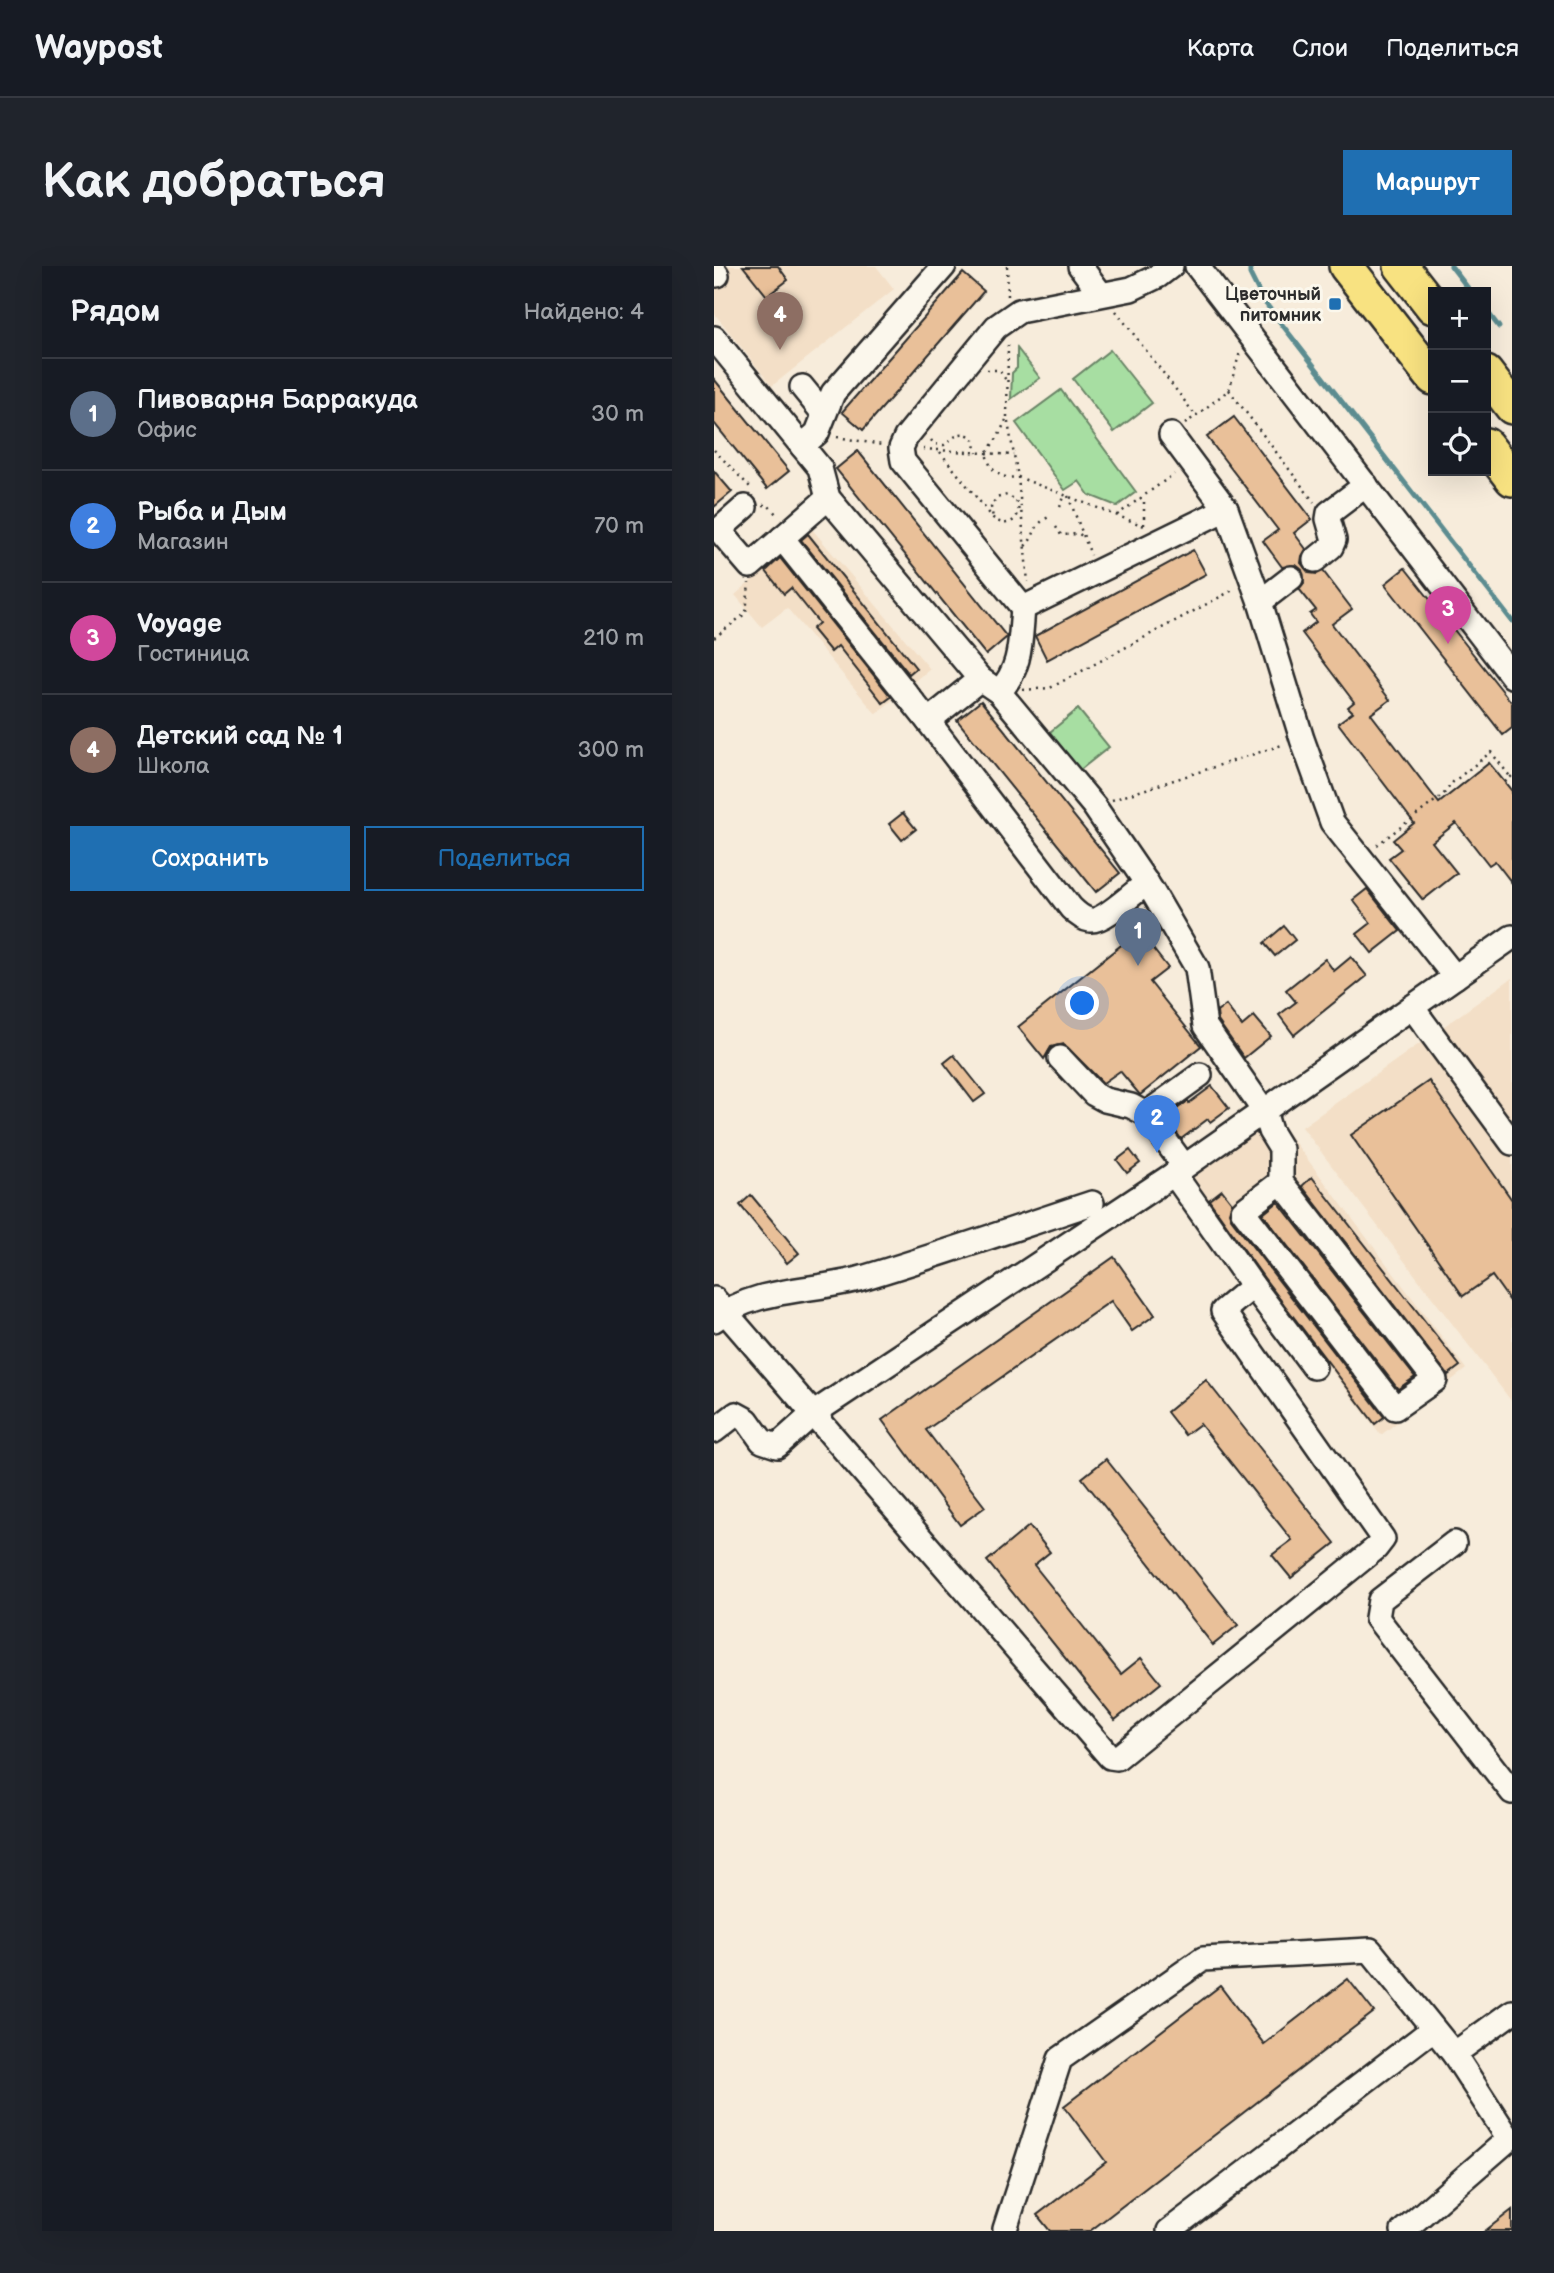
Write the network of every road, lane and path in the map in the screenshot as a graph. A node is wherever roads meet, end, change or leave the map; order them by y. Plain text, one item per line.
1 (944, 266) edge
2 (1007, 266) edge
3 (1080, 266) edge
4 (1171, 266) edge
5 (1197, 266) edge
6 (1346, 266) edge
7 (1411, 270) edge
8 (1100, 293) junction
9 (1428, 299) edge
10 (1009, 317) junction
11 (1246, 329) junction
12 (714, 338) edge
13 (982, 371) dead end
14 (1428, 372) edge
15 (1491, 380) edge
16 (1007, 383) junction
17 (802, 387) dead end
18 (1229, 390) junction
19 (1512, 407) edge
20 (1196, 416) junction
21 (1007, 417) junction
22 (815, 431) junction
23 (929, 435) dead end
24 (1171, 435) joint
25 (901, 448) junction
26 (939, 448) junction
27 (714, 450) edge
28 (1491, 452) edge
29 (977, 453) junction
30 (986, 453) junction
31 (1014, 455) junction
32 (1191, 461) junction
33 (1018, 477) junction
34 (1512, 479) edge
35 (1366, 485) junction
36 (1066, 496) junction
37 (1144, 496) junction
38 (828, 498) junction
39 (756, 499) junction
40 (1020, 505) junction
41 (1060, 507) dead end
42 (1226, 509) junction
43 (1117, 515) junction
44 (1049, 517) dead end
45 (993, 518) junction
46 (1328, 519) junction
47 (1056, 527) dead end
48 (787, 534) junction
49 (1148, 535) junction
50 (1085, 538) junction
51 (1025, 546) junction
52 (1315, 560) dead end
53 (750, 566) junction
54 (1096, 573) junction
55 (1291, 578) dead end
56 (1256, 591) junction
57 (1023, 608) junction
58 (714, 638) edge
59 (1512, 676) edge
60 (980, 679) junction
61 (999, 692) junction
62 (928, 721) junction
63 (1302, 739) junction
64 (1511, 777) edge
65 (1505, 782) dead end
66 (1444, 794) junction
67 (1449, 802) dead end
68 (1094, 806) junction
69 (1360, 858) junction
70 (1147, 883) junction
71 (1512, 937) edge
72 (1455, 977) junction
73 (1412, 1007) junction
74 (1060, 1058) dead end
75 (1199, 1075) dead end
76 (1264, 1111) junction
77 (1146, 1114) junction
78 (1512, 1143) edge
79 (1179, 1170) junction
80 (1281, 1182) junction
81 (1092, 1203) dead end
82 (1253, 1286) junction
83 (717, 1310) edge
84 (1314, 1367) dead end
85 (814, 1413) junction
86 (714, 1431) edge
87 (1454, 1543) dead end
88 (1512, 1792) edge
89 (1512, 2012) edge
90 (1433, 2029) junction
91 (1454, 2054) junction
92 (1006, 2231) edge
93 (1169, 2231) edge
94 (1403, 2231) edge

1 - 22 street
2 - 10 path
3 - 8 street
4 - 8 street
5 - 11 street
6 - 14 highway
7 - 9 highway
8 - 10 street
8 - 20 path
10 - 16 path
10 - 25 street
11 - 18 path
11 - 35 street
12 - 22 street
13 - 16 path
15 - 19 highway
16 - 21 path
17 - 22 street
18 - 20 path
18 - 46 path
20 - 24 path
21 - 30 path
21 - 31 path
22 - 25 path
22 - 38 street
23 - 26 path
24 - 32 street
25 - 26 path
25 - 57 street
26 - 29 path
26 - 29 path
26 - 45 path
27 - 39 path
28 - 34 highway
29 - 30 path
30 - 31 path
30 - 33 path
31 - 33 path
32 - 37 path
32 - 42 street
33 - 36 path
33 - 40 path
35 - 46 street
35 - 59 street
36 - 41 path
36 - 43 path
36 - 50 path
37 - 43 path
37 - 49 path
38 - 48 street
38 - 60 street
39 - 48 path
39 - 53 street
40 - 45 path
40 - 45 path
40 - 51 path
42 - 49 street
42 - 56 street
43 - 49 path
44 - 51 path
46 - 52 street
47 - 50 path
48 - 53 street
48 - 62 street
49 - 54 street
50 - 54 path
51 - 57 path
53 - 58 path
54 - 57 street
55 - 56 street
56 - 61 path
56 - 63 street
57 - 61 street
60 - 61 street
60 - 62 street
61 - 68 street
62 - 70 street
63 - 68 path
63 - 69 street
64 - 65 path
64 - 66 path
66 - 67 path
66 - 69 path
68 - 70 street
69 - 72 street
70 - 76 street
71 - 72 street
72 - 73 street
73 - 76 street
73 - 78 street
74 - 77 street
75 - 77 street
76 - 79 street
76 - 80 street
77 - 79 street
79 - 82 street
79 - 85 street
80 - 80 street
81 - 83 street
82 - 84 street
82 - 85 street
83 - 85 street
85 - 86 street
87 - 88 street
89 - 91 street
90 - 91 street
90 - 92 street
90 - 93 street
91 - 94 street

